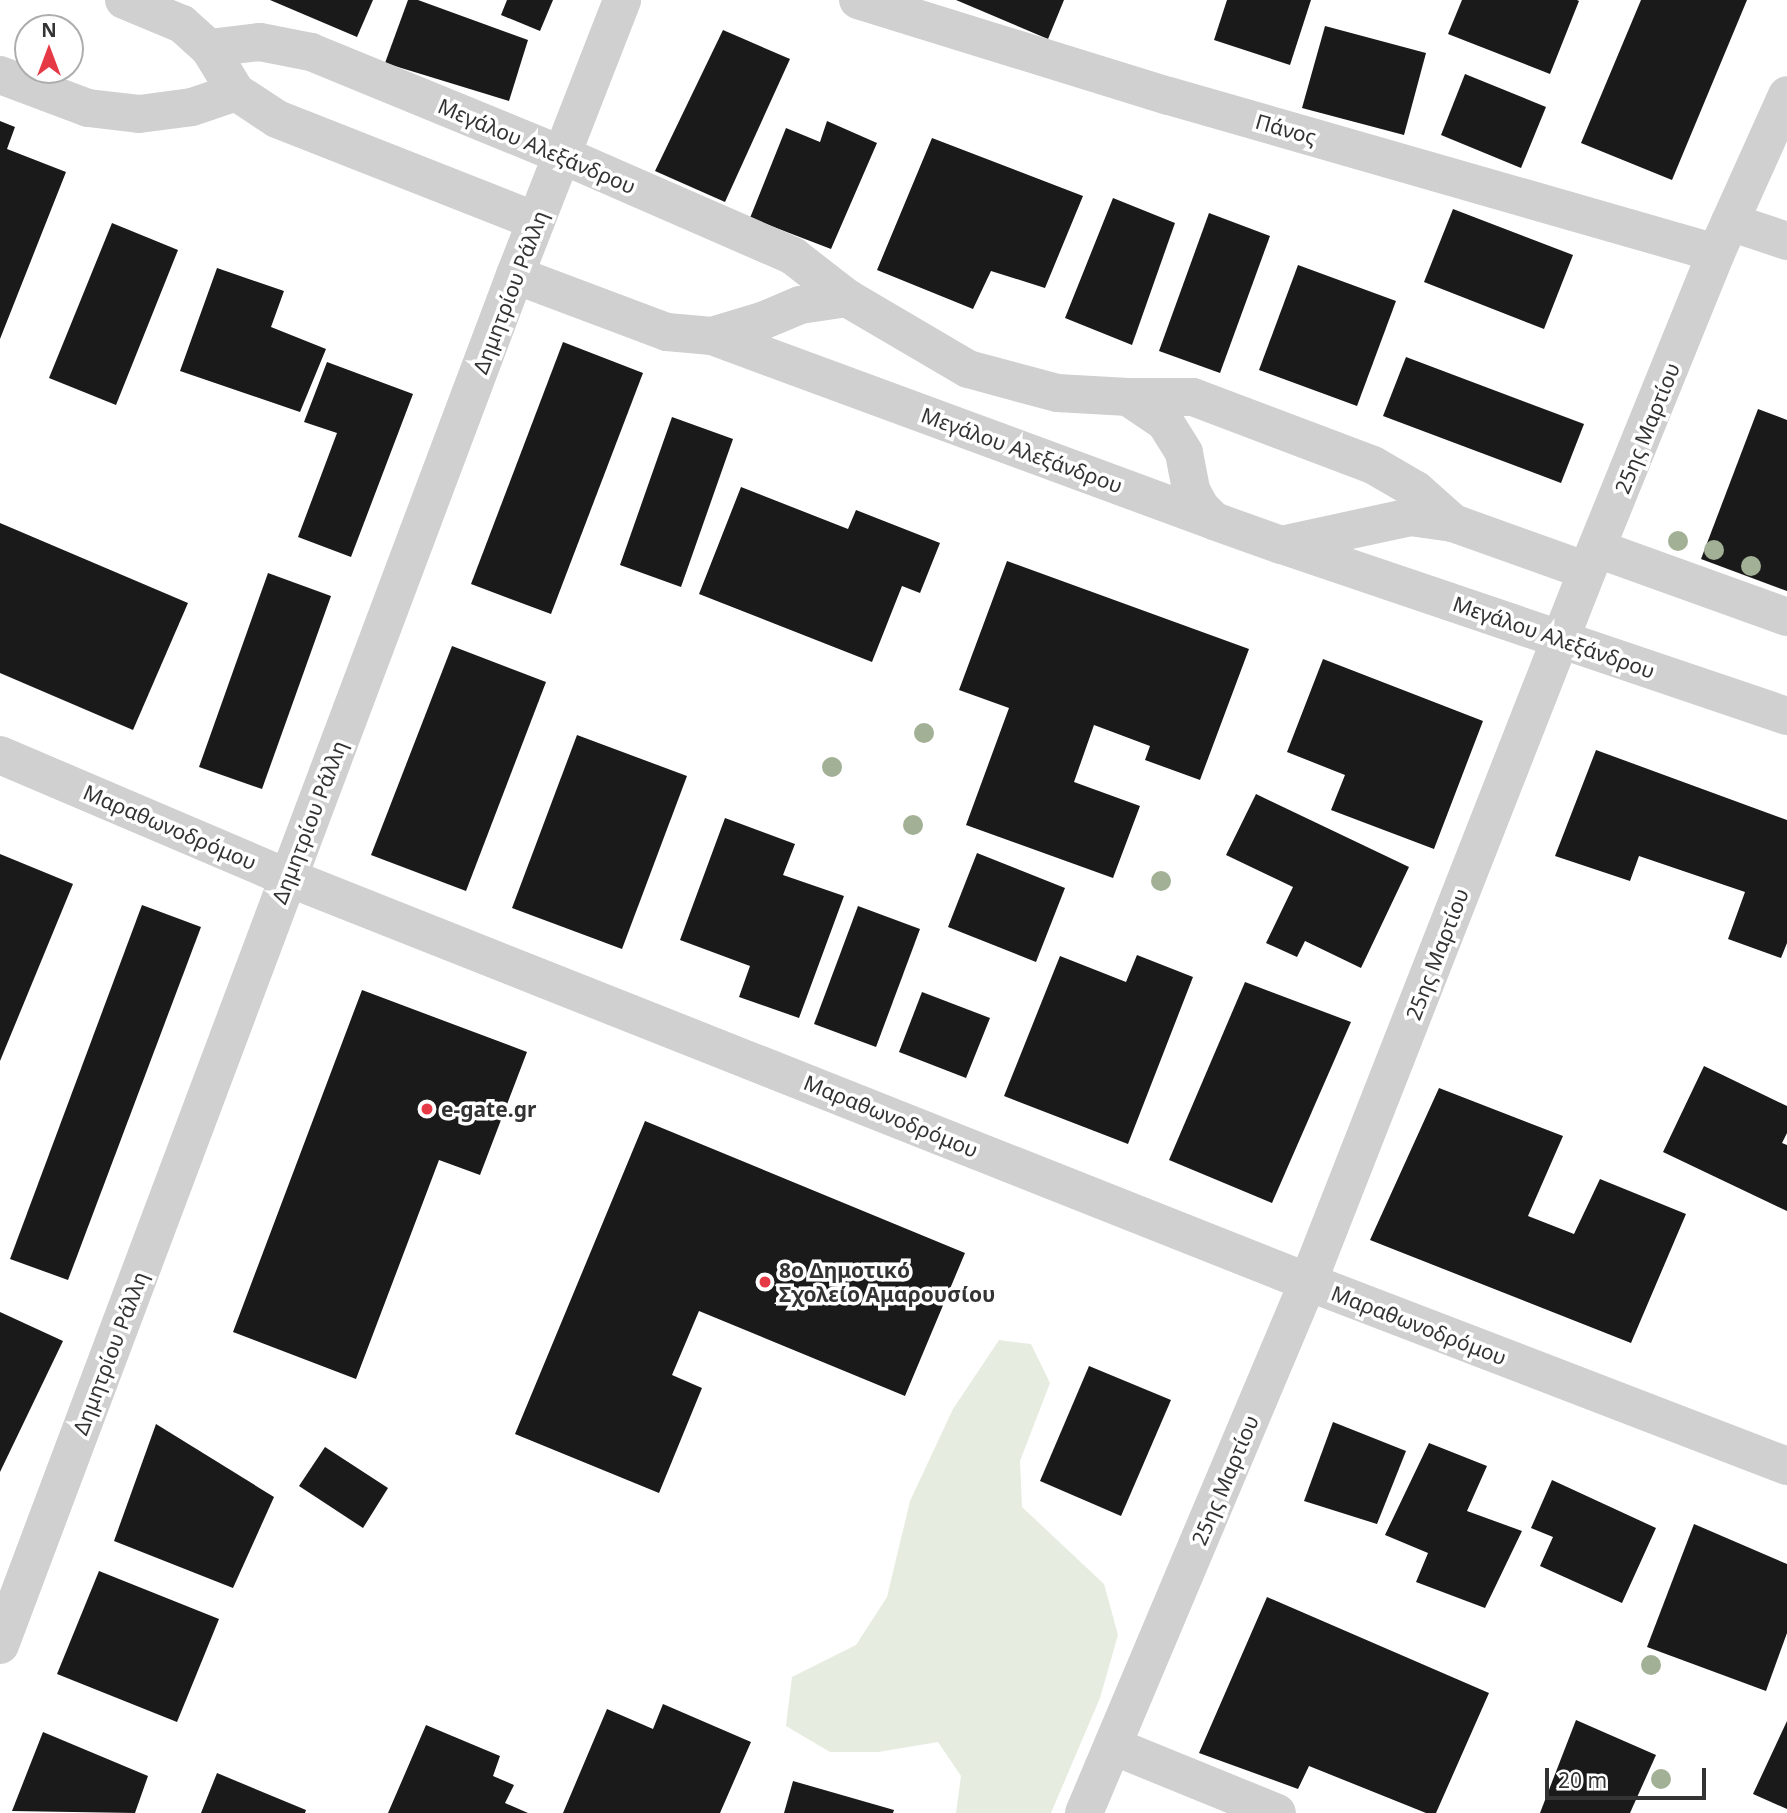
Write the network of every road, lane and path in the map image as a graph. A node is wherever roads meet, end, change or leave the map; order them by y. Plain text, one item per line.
1 (124, 0) edge
2 (622, 0) edge
3 (858, 0) edge
4 (209, 48) junction
5 (0, 75) edge
6 (236, 92) junction
7 (1787, 95) edge
8 (562, 155) junction
9 (536, 221) junction
10 (1723, 237) junction
11 (1787, 241) edge
12 (515, 275) junction
13 (847, 298) junction
14 (712, 336) junction
15 (1128, 397) junction
16 (1214, 521) junction
17 (1452, 523) junction
18 (1280, 544) junction
19 (1593, 560) junction
20 (1787, 617) edge
21 (1560, 639) junction
22 (1787, 716) edge
23 (0, 755) edge
24 (289, 878) junction
25 (1308, 1282) junction
26 (1787, 1466) edge
27 (0, 1646) edge
28 (1113, 1746) junction
29 (1084, 1813) edge
30 (1277, 1813) edge

1 - 4 street
2 - 8 street, Δημητρίου Ράλλη
3 - 10 street, Πάνος
4 - 6 street
4 - 8 street, Μεγάλου Αλεξάνδρου
5 - 6 street
6 - 9 street
7 - 10 street, 25ης Μαρτίου
8 - 9 street, Δημητρίου Ράλλη
8 - 13 street, Μεγάλου Αλεξάνδρου
9 - 12 street, Δημητρίου Ράλλη
10 - 11 street, Πάνος
10 - 19 street, 25ης Μαρτίου
12 - 14 street, Μεγάλου Αλεξάνδρου
12 - 24 street, Δημητρίου Ράλλη
13 - 14 street, Μεγάλου Αλεξάνδρου
13 - 15 street, Μεγάλου Αλεξάνδρου
14 - 16 street, Μεγάλου Αλεξάνδρου
15 - 16 street
15 - 17 street, Μεγάλου Αλεξάνδρου
16 - 18 street, Μεγάλου Αλεξάνδρου
17 - 18 street, Μεγάλου Αλεξάνδρου
17 - 19 street, Μεγάλου Αλεξάνδρου
18 - 21 street, Μεγάλου Αλεξάνδρου
19 - 20 street, Μεγάλου Αλεξάνδρου
19 - 21 street, 25ης Μαρτίου
21 - 22 street, Μεγάλου Αλεξάνδρου
21 - 25 street, 25ης Μαρτίου
23 - 24 street, Μαραθωνοδρόμου
24 - 25 street, Μαραθωνοδρόμου
24 - 27 street, Δημητρίου Ράλλη
25 - 26 street, Μαραθωνοδρόμου
25 - 28 street, 25ης Μαρτίου
28 - 29 street, 25ης Μαρτίου
28 - 30 street

